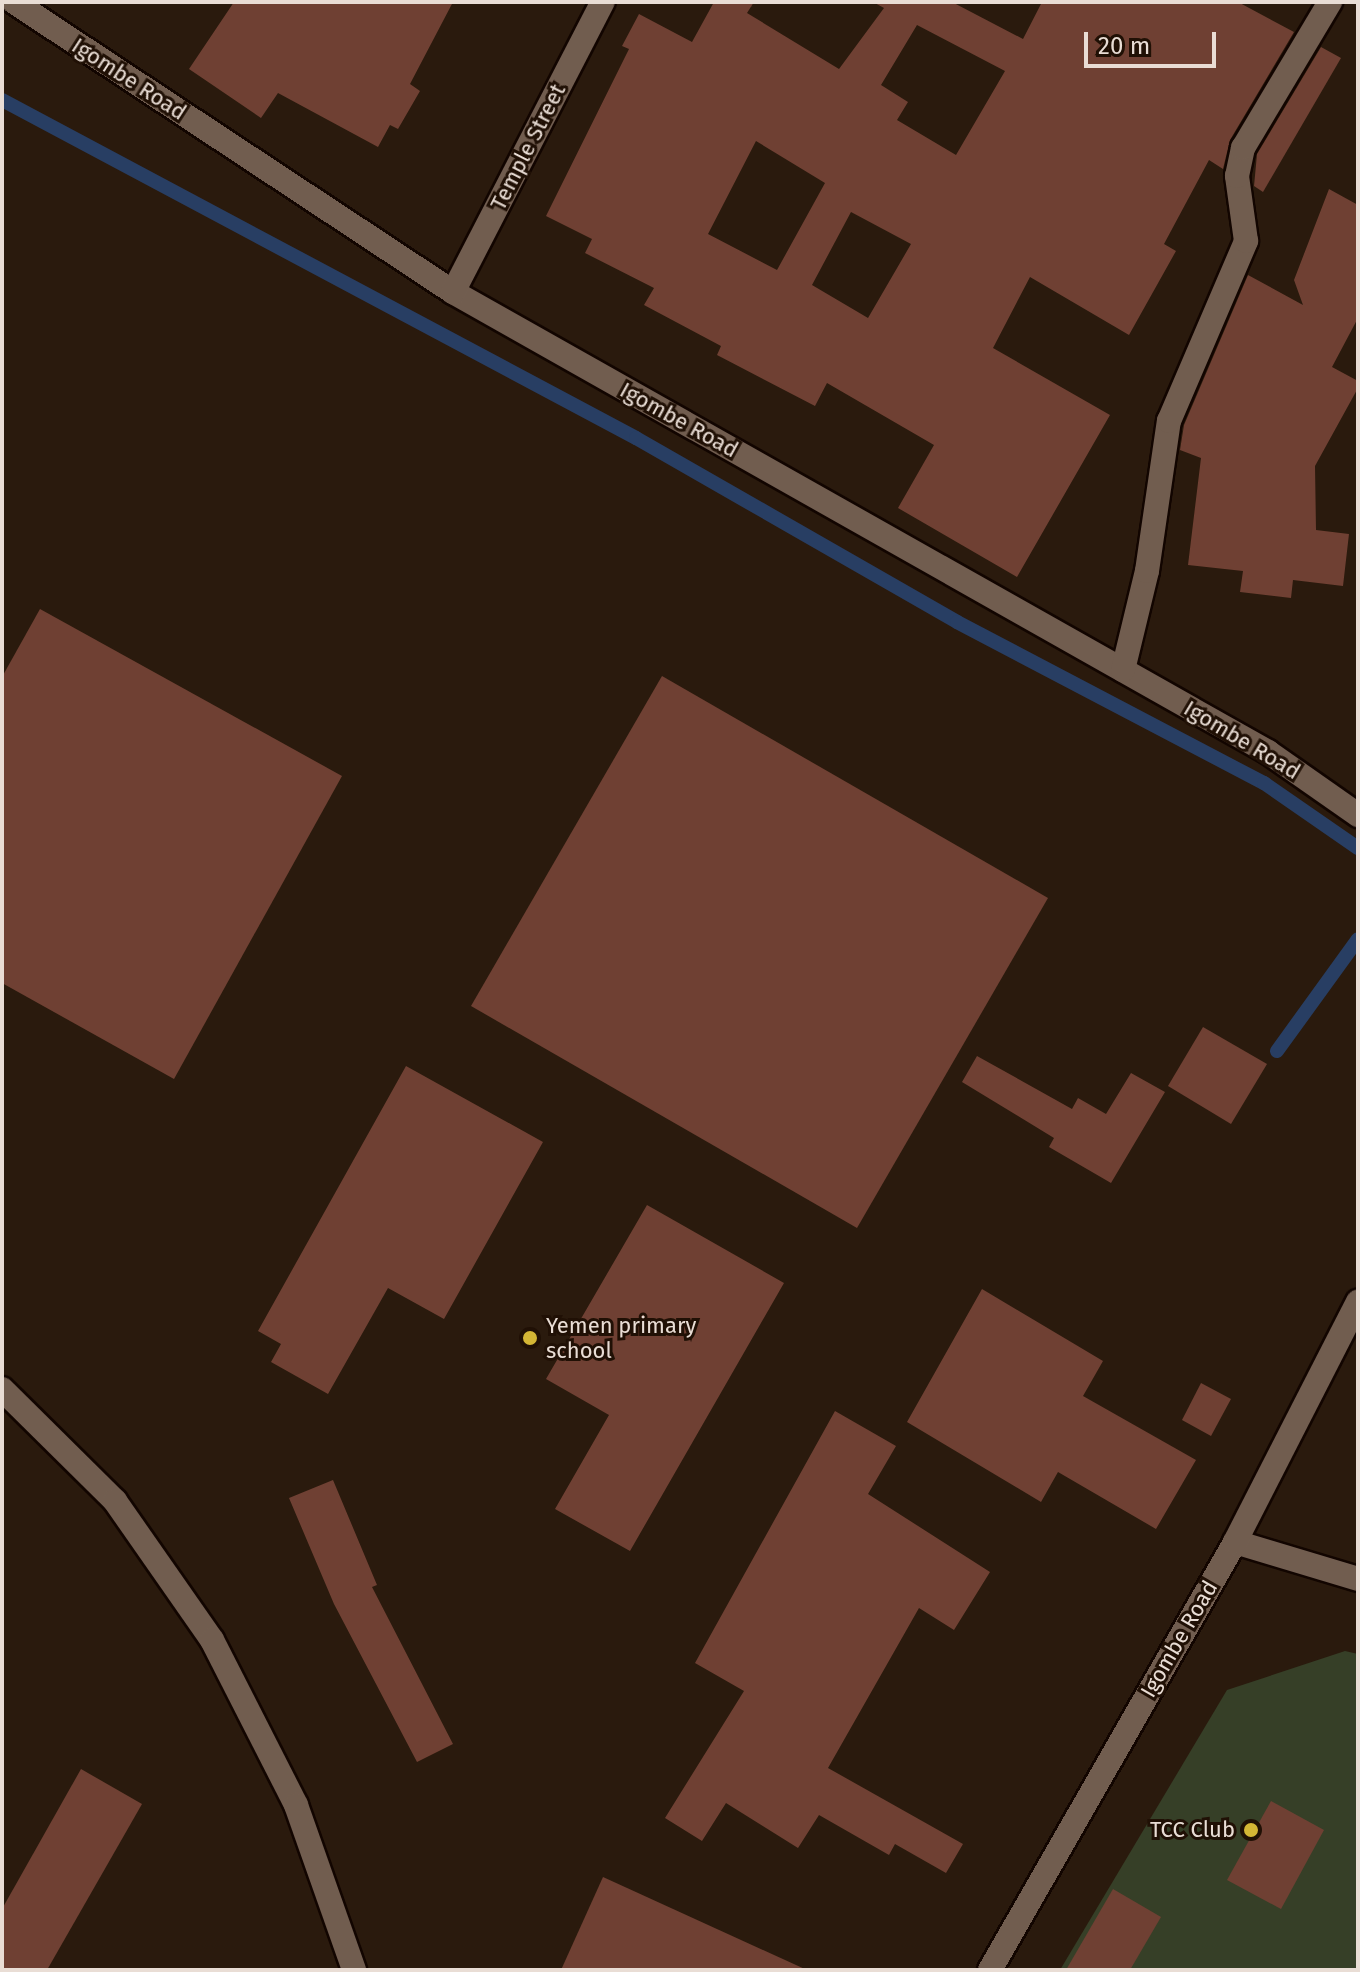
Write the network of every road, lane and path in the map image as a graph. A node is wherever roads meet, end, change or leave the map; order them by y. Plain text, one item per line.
1 (14, 2) edge
2 (603, 2) edge
3 (1330, 2) edge
4 (453, 292) junction
5 (1123, 670) junction
6 (1358, 815) edge
7 (1358, 1302) edge
8 (2, 1389) edge
9 (1235, 1542) junction
10 (1358, 1579) edge
11 (354, 1970) edge
12 (990, 1970) edge

1 - 4 street, Igombe Road
2 - 4 street, Temple Street
3 - 5 street
4 - 5 street, Igombe Road
5 - 6 street, Igombe Road
7 - 9 street, Igombe Road
8 - 11 street
9 - 10 street
9 - 12 street, Igombe Road

